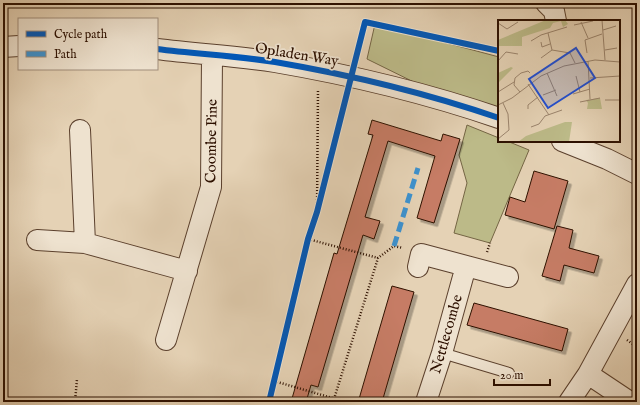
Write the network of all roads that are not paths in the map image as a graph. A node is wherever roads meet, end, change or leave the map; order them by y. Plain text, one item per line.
1 (546, 3) edge
2 (556, 20) edge
3 (18, 46) edge
4 (3, 47) edge
5 (158, 49) edge
6 (212, 56) junction
7 (498, 118) edge
8 (80, 130) dead end
9 (564, 142) edge
10 (637, 174) edge
11 (38, 240) dead end
12 (85, 243) junction
13 (419, 260) road end
14 (466, 266) junction
15 (187, 271) junction
16 (508, 278) dead end
17 (637, 284) edge
18 (166, 340) dead end
19 (442, 353) junction
20 (509, 373) dead end
21 (588, 374) junction
22 (426, 402) edge
23 (569, 402) edge
24 (630, 402) edge

1 - 2 street
3 - 4 street
5 - 6 street, Opladen Way
6 - 7 street, Opladen Way
6 - 15 street, Coombe Pine
8 - 12 street
9 - 10 street
11 - 12 street
12 - 15 street
13 - 14 street
14 - 16 street
14 - 19 street, Nettlecombe
15 - 18 street, Coombe Pine
17 - 21 street
19 - 20 lane
19 - 22 street, Nettlecombe
21 - 23 street
21 - 24 street

